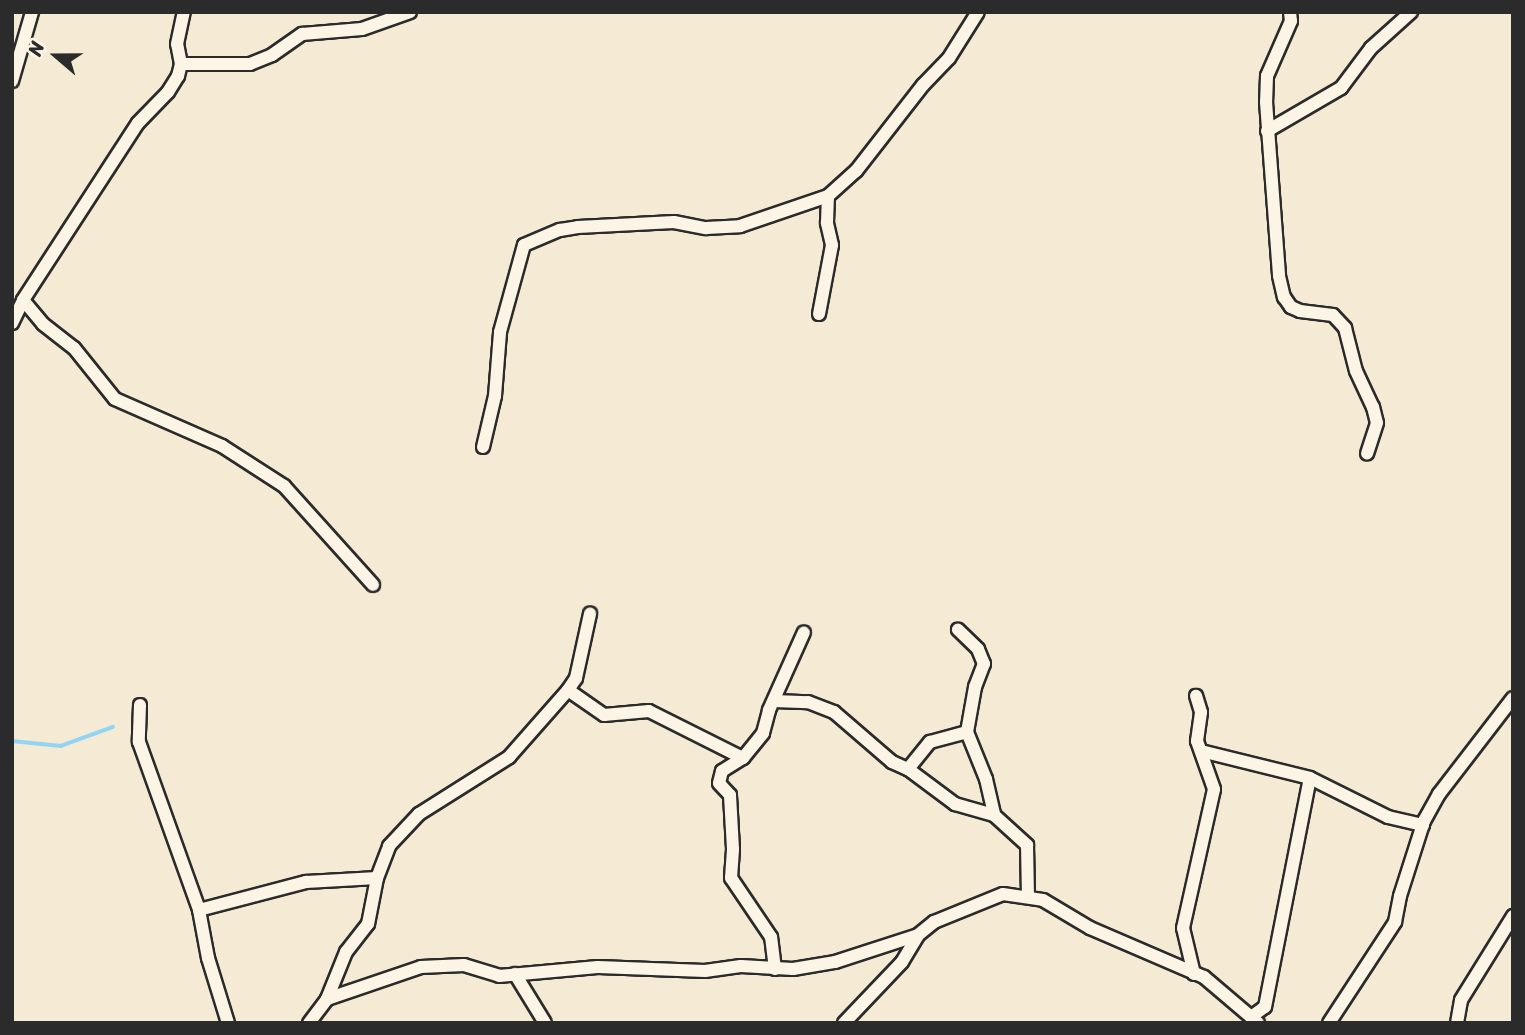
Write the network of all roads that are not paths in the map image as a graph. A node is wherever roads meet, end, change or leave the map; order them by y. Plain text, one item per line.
1 (33, 12) edge
2 (184, 12) edge
3 (410, 12) edge
4 (978, 12) edge
5 (1290, 12) edge
6 (1411, 12) edge
7 (181, 64) junction
8 (12, 81) edge
9 (1268, 131) junction
10 (828, 196) junction
11 (23, 300) junction
12 (820, 314) dead end
13 (12, 323) edge
14 (484, 447) dead end
15 (1367, 453) dead end
16 (373, 585) dead end
17 (590, 614) dead end
18 (958, 630) dead end
19 (804, 632) dead end
20 (568, 690) junction
21 (1196, 696) dead end
22 (1513, 698) edge
23 (774, 701) junction
24 (140, 705) dead end
25 (967, 732) junction
26 (1201, 751) junction
27 (743, 758) junction
28 (908, 769) junction
29 (1310, 778) junction
30 (994, 815) junction
31 (1423, 825) junction
32 (377, 878) junction
33 (1028, 897) junction
34 (199, 910) junction
35 (1513, 916) edge
36 (918, 935) junction
37 (775, 969) junction
38 (516, 974) junction
39 (1194, 974) junction
40 (327, 999) junction
41 (1254, 1020) edge
42 (228, 1023) edge
43 (309, 1023) edge
44 (545, 1023) edge
45 (844, 1023) edge
46 (1329, 1023) edge
47 (1457, 1023) edge

1 - 8 street
2 - 7 street
3 - 7 street
4 - 10 street
5 - 9 street
6 - 9 street
7 - 11 street
9 - 15 street
10 - 12 street
10 - 14 street
11 - 13 street
11 - 16 street
17 - 20 street
18 - 25 street
19 - 23 street
20 - 27 street
20 - 32 street
21 - 26 street
22 - 31 street
23 - 27 street
23 - 28 street
24 - 34 street
25 - 28 street
25 - 30 street
26 - 29 street
26 - 39 street
27 - 37 street
28 - 30 street
29 - 31 street
29 - 41 street
30 - 33 street
31 - 46 street
32 - 34 street
32 - 40 street
33 - 36 street
33 - 39 street
34 - 42 street
35 - 47 street
36 - 37 street
36 - 45 street
37 - 38 street
38 - 40 street
38 - 44 street
39 - 41 street
40 - 43 street

